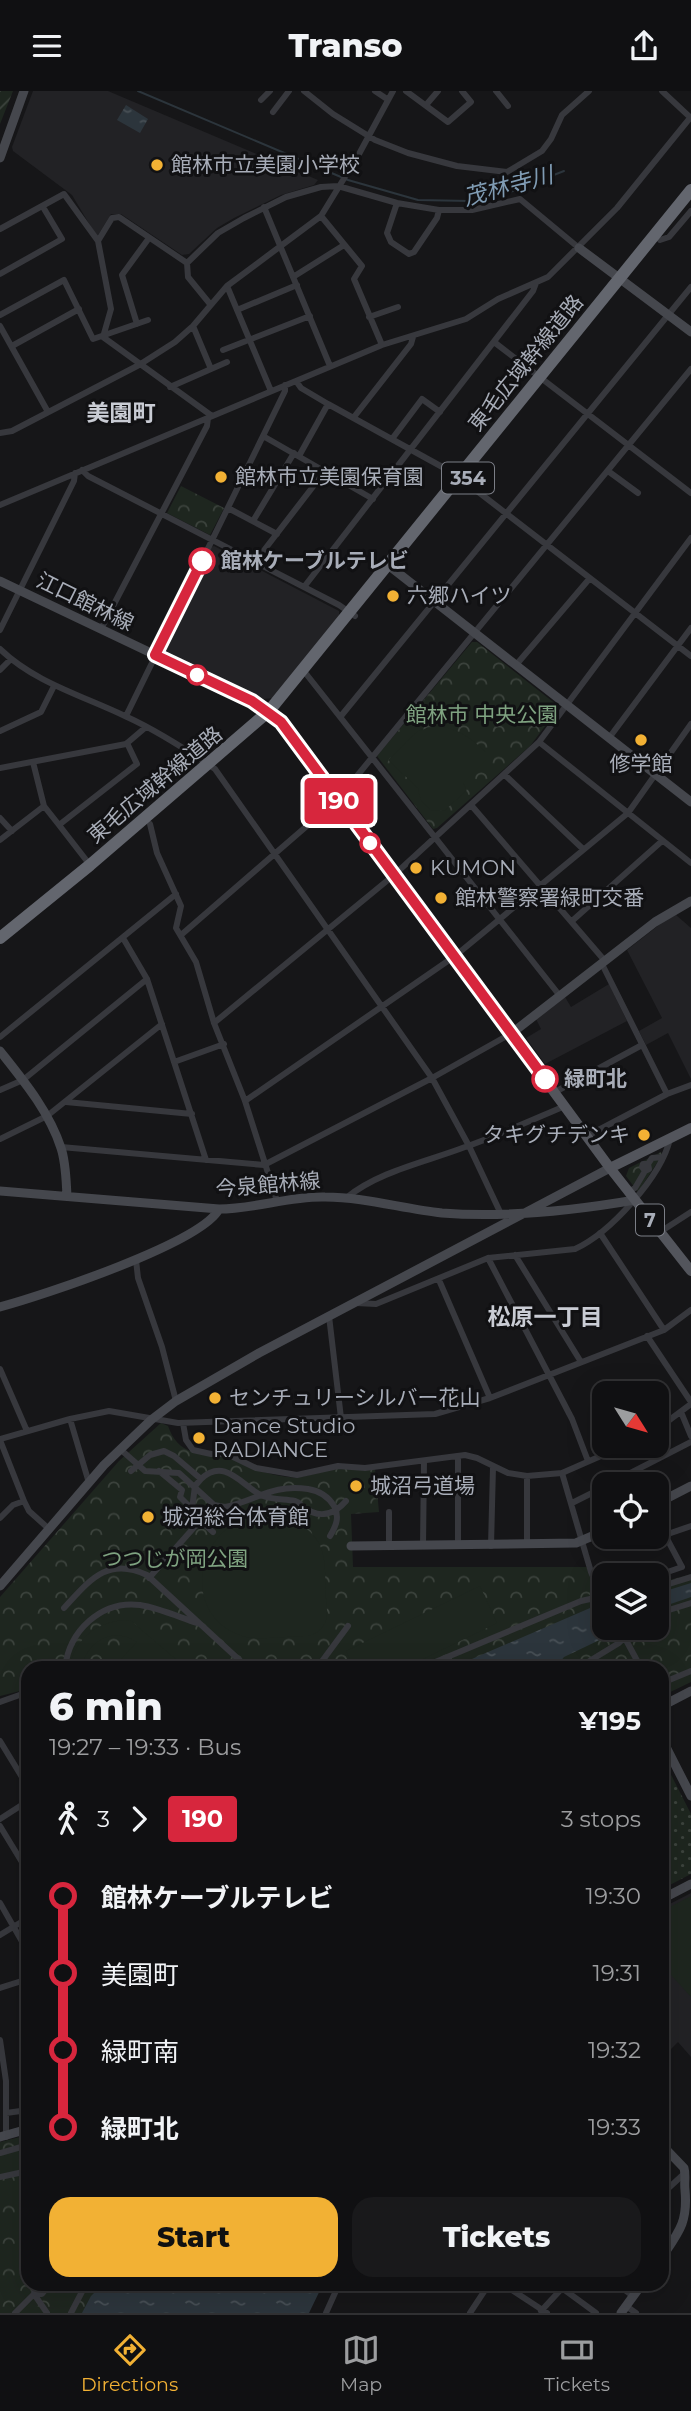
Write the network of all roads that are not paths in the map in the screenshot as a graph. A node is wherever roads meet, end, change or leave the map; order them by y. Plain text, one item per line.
1 (24, 91) edge
2 (270, 91) edge
3 (289, 91) edge
4 (304, 91) edge
5 (375, 91) edge
6 (393, 91) edge
7 (406, 91) edge
8 (438, 91) edge
9 (463, 91) edge
10 (496, 91) edge
11 (589, 91) edge
12 (662, 91) edge
13 (387, 99) junction
14 (261, 100) dead end
15 (426, 105) junction
16 (508, 106) dead end
17 (273, 112) dead end
18 (691, 118) edge
19 (368, 136) junction
20 (0, 158) edge
21 (339, 184) junction
22 (691, 184) edge
23 (691, 190) edge
24 (397, 203) junction
25 (43, 207) junction
26 (264, 207) junction
27 (686, 207) edge
28 (439, 211) junction
29 (321, 216) junction
30 (0, 229) edge
31 (149, 238) junction
32 (655, 240) junction
33 (98, 241) junction
34 (344, 245) junction
35 (281, 248) junction
36 (579, 248) junction
37 (187, 263) junction
38 (0, 274) edge
39 (293, 277) junction
40 (623, 281) junction
41 (536, 283) junction
42 (297, 285) junction
43 (227, 286) junction
44 (691, 287) edge
45 (210, 304) junction
46 (398, 307) dead end
47 (79, 309) junction
48 (237, 310) junction
49 (0, 315) edge
50 (668, 315) junction
51 (310, 316) junction
52 (369, 317) junction
53 (148, 320) dead end
54 (137, 324) junction
55 (0, 325) edge
56 (193, 326) junction
57 (691, 331) edge
58 (103, 337) junction
59 (412, 337) junction
60 (250, 338) junction
61 (494, 342) junction
62 (382, 345) junction
63 (12, 346) junction
64 (223, 350) dead end
65 (227, 362) dead end
66 (139, 365) junction
67 (330, 366) junction
68 (211, 369) junction
69 (691, 369) edge
70 (542, 379) junction
71 (296, 381) junction
72 (285, 385) junction
73 (170, 387) junction
74 (271, 391) junction
75 (328, 404) junction
76 (48, 412) junction
77 (440, 412) junction
78 (588, 414) junction
79 (210, 417) junction
80 (354, 417) junction
81 (0, 433) edge
82 (263, 436) junction
83 (392, 439) junction
84 (629, 445) junction
85 (411, 449) junction
86 (297, 454) junction
87 (325, 471) junction
88 (608, 471) junction
89 (78, 472) junction
90 (462, 479) junction
91 (638, 493) dead end
92 (691, 493) edge
93 (373, 499) junction
94 (0, 505) edge
95 (228, 508) junction
96 (506, 514) junction
97 (161, 515) junction
98 (253, 521) junction
99 (277, 534) junction
100 (691, 538) edge
101 (212, 540) junction
102 (547, 545) junction
103 (255, 562) junction
104 (390, 567) junction
105 (590, 578) junction
106 (0, 581) edge
107 (304, 587) junction
108 (20, 590) junction
109 (435, 602) junction
110 (636, 613) junction
111 (352, 614) junction
112 (691, 628) edge
113 (101, 629) junction
114 (0, 630) edge
115 (475, 633) junction
116 (678, 646) junction
117 (0, 649) edge
118 (155, 655) junction
119 (691, 656) edge
120 (10, 659) junction
121 (516, 665) junction
122 (0, 670) edge
123 (307, 675) junction
124 (54, 686) junction
125 (567, 705) junction
126 (271, 713) junction
127 (126, 716) junction
128 (341, 716) junction
129 (691, 724) edge
130 (146, 727) junction
131 (0, 731) edge
132 (609, 738) junction
133 (539, 742) junction
134 (127, 743) junction
135 (373, 757) junction
136 (33, 762) junction
137 (212, 766) junction
138 (0, 768) edge
139 (655, 774) junction
140 (505, 775) junction
141 (338, 799) junction
142 (691, 802) edge
143 (471, 805) junction
144 (44, 806) junction
145 (628, 813) junction
146 (0, 818) edge
147 (150, 824) junction
148 (59, 825) junction
149 (12, 831) junction
150 (436, 837) junction
151 (0, 840) edge
152 (662, 841) junction
153 (583, 849) junction
154 (275, 853) junction
155 (691, 863) edge
156 (90, 865) junction
157 (394, 875) junction
158 (541, 885) junction
159 (176, 894) junction
160 (691, 901) edge
161 (500, 918) junction
162 (572, 921) junction
163 (328, 930) junction
164 (181, 935) junction
165 (0, 938) edge
166 (123, 938) junction
167 (0, 948) edge
168 (455, 956) junction
169 (603, 962) junction
170 (147, 979) junction
171 (560, 996) junction
172 (382, 1006) junction
173 (214, 1023) junction
174 (162, 1024) junction
175 (512, 1033) junction
176 (0, 1037) edge
177 (224, 1044) junction
178 (642, 1045) junction
179 (0, 1051) edge
180 (174, 1062) junction
181 (432, 1078) junction
182 (23, 1080) junction
183 (691, 1085) edge
184 (0, 1090) edge
185 (555, 1092) junction
186 (667, 1094) junction
187 (246, 1101) junction
188 (66, 1102) junction
189 (565, 1106) junction
190 (192, 1114) junction
191 (47, 1116) junction
192 (691, 1128) edge
193 (587, 1136) junction
194 (0, 1139) edge
195 (670, 1139) junction
196 (469, 1146) junction
197 (61, 1147) junction
198 (663, 1157) junction
199 (629, 1159) junction
200 (206, 1160) junction
201 (264, 1165) junction
202 (645, 1167) junction
203 (610, 1168) junction
204 (0, 1191) edge
205 (67, 1196) junction
206 (631, 1196) junction
207 (346, 1198) junction
208 (277, 1201) junction
209 (219, 1209) junction
210 (691, 1212) edge
211 (501, 1214) junction
212 (525, 1214) junction
213 (660, 1232) junction
214 (600, 1233) junction
215 (515, 1255) junction
216 (488, 1258) junction
217 (136, 1260) junction
218 (691, 1271) edge
219 (439, 1280) junction
220 (356, 1303) junction
221 (0, 1307) edge
222 (691, 1310) edge
223 (329, 1316) junction
224 (664, 1330) junction
225 (647, 1336) junction
226 (581, 1362) junction
227 (0, 1369) edge
228 (548, 1375) junction
229 (490, 1398) junction
230 (176, 1401) junction
231 (691, 1403) edge
232 (681, 1412) junction
233 (341, 1418) junction
234 (70, 1419) junction
235 (151, 1420) junction
236 (669, 1421) edge
237 (183, 1423) junction
238 (27, 1431) junction
239 (691, 1436) edge
240 (0, 1439) edge
241 (691, 1442) edge
242 (120, 1449) junction
243 (458, 1456) junction
244 (595, 1458) edge
245 (424, 1461) junction
246 (588, 1461) junction
247 (138, 1464) junction
248 (494, 1467) junction
249 (131, 1471) dead end
250 (159, 1471) junction
251 (632, 1472) edge
252 (562, 1473) junction
253 (527, 1476) junction
254 (201, 1479) junction
255 (89, 1483) junction
256 (195, 1486) junction
257 (691, 1486) edge
258 (294, 1488) junction
259 (182, 1490) junction
260 (592, 1493) edge
261 (194, 1495) junction
262 (259, 1495) junction
263 (669, 1497) edge
264 (24, 1501) junction
265 (297, 1501) junction
266 (346, 1501) dead end
267 (572, 1503) junction
268 (215, 1504) junction
269 (192, 1509) junction
270 (337, 1512) junction
271 (389, 1512) dead end
272 (0, 1518) edge
273 (199, 1521) junction
274 (691, 1526) edge
275 (49, 1529) junction
276 (213, 1532) dead end
277 (669, 1534) edge
278 (330, 1536) dead end
279 (592, 1537) edge
280 (583, 1542) junction
281 (669, 1543) edge
282 (389, 1545) junction
283 (527, 1545) junction
284 (351, 1546) dead end
285 (423, 1546) junction
286 (458, 1546) junction
287 (491, 1546) junction
288 (591, 1572) edge
289 (669, 1572) edge
290 (691, 1577) edge
291 (149, 1578) junction
292 (669, 1584) edge
293 (0, 1585) edge
294 (592, 1599) edge
295 (691, 1603) edge
296 (64, 1608) dead end
297 (669, 1610) edge
298 (201, 1625) junction
299 (348, 1626) dead end
300 (613, 1640) edge
301 (626, 1640) edge
302 (66, 1661) edge
303 (240, 1661) edge
304 (322, 1661) edge
305 (437, 1661) edge
306 (587, 1661) edge
307 (637, 1661) edge
308 (691, 1671) edge
309 (669, 1680) edge
310 (691, 1691) edge
311 (21, 1694) edge
312 (0, 1702) edge
313 (669, 1702) edge
314 (0, 1741) edge
315 (669, 1753) edge
316 (21, 1776) edge
317 (691, 1796) edge
318 (21, 1806) edge
319 (0, 1819) edge
320 (0, 1826) edge
321 (21, 1860) edge
322 (691, 1884) edge
323 (669, 1895) edge
324 (0, 1903) edge
325 (21, 1922) edge
326 (14, 1927) junction
327 (0, 1935) edge
328 (21, 1940) edge
329 (21, 1981) edge
330 (0, 1988) edge
331 (0, 2040) edge
332 (1, 2058) edge
333 (3, 2096) edge
334 (21, 2111) edge
335 (6, 2113) junction
336 (21, 2131) edge
337 (3, 2137) edge
338 (21, 2147) edge
339 (669, 2152) edge
340 (0, 2153) edge
341 (688, 2170) edge
342 (21, 2172) edge
343 (0, 2177) edge
344 (669, 2188) edge
345 (669, 2246) edge
346 (34, 2291) edge
347 (44, 2291) edge
348 (82, 2291) edge
349 (336, 2291) edge
350 (484, 2291) edge
351 (513, 2291) edge
352 (560, 2291) edge
353 (570, 2291) edge
354 (627, 2291) edge
355 (637, 2291) edge
356 (34, 2294) junction
357 (634, 2296) junction
358 (624, 2310) edge
359 (543, 2312) edge
360 (15, 2313) edge
361 (47, 2313) edge
362 (71, 2313) edge
363 (326, 2313) edge
364 (470, 2313) edge
365 (596, 2313) edge
366 (636, 2313) edge

1 - 20 street
2 - 14 street
3 - 17 street
4 - 19 street
5 - 13 street
6 - 13 street
7 - 15 street
8 - 15 street
9 - 15 street
10 - 16 street
11 - 19 street
12 - 18 street
13 - 19 street
18 - 36 street
19 - 21 street
21 - 24 street
21 - 26 street
21 - 29 street
22 - 32 street
23 - 27 highway, 東毛広域幹線道路 / 354
24 - 28 street
24 - 28 street
25 - 30 street
25 - 33 street
25 - 38 street
26 - 35 street
26 - 37 street
27 - 32 highway, 東毛広域幹線道路 / 354
28 - 36 street
29 - 34 street
29 - 35 street
31 - 33 street
31 - 37 street
31 - 54 street
32 - 40 highway, 東毛広域幹線道路 / 354
33 - 58 street
34 - 39 street
34 - 52 street
35 - 39 street
35 - 43 street
36 - 40 street
36 - 41 street
37 - 45 street
39 - 42 street
40 - 50 street
40 - 70 highway, 東毛広域幹線道路 / 354
41 - 59 street
41 - 61 street
42 - 48 street
42 - 51 street
43 - 45 street
43 - 48 street
44 - 50 street
45 - 56 street
46 - 52 street
47 - 49 street
47 - 58 street
47 - 63 street
48 - 60 street
50 - 57 street
50 - 78 street
51 - 60 street
51 - 67 street
52 - 62 street
53 - 54 street
54 - 58 street
55 - 63 street
56 - 66 street
56 - 68 street
58 - 66 street
59 - 62 street
59 - 80 street
60 - 64 street
60 - 74 street
61 - 70 street
61 - 77 street
62 - 67 street
63 - 76 street
65 - 68 street
66 - 73 street
66 - 76 street
67 - 71 street
68 - 73 street
69 - 84 street
70 - 78 street
70 - 90 highway, 東毛広域幹線道路 / 354
71 - 72 street
71 - 75 street
72 - 74 street
72 - 82 street
73 - 79 street
74 - 79 street
75 - 80 street
75 - 86 street
76 - 81 street
77 - 83 street
77 - 85 street
78 - 84 street
78 - 96 street
79 - 89 street
79 - 97 street
80 - 83 street
82 - 86 street
82 - 95 street
83 - 85 street
84 - 88 street
84 - 92 street
85 - 90 street
85 - 93 street
86 - 87 street
86 - 98 street
87 - 93 street
87 - 99 street
88 - 91 street
88 - 102 street
89 - 94 street
89 - 97 street
89 - 108 street
90 - 96 street
90 - 104 highway, 東毛広域幹線道路 / 354
93 - 107 street
95 - 98 street
95 - 101 street
96 - 102 street
96 - 109 street
97 - 101 street
97 - 113 street
98 - 99 street
99 - 103 street
100 - 110 street
101 - 103 street
101 - 118 street
102 - 105 street
102 - 115 street
103 - 107 street
104 - 109 street
104 - 111 highway, 東毛広域幹線道路 / 354
105 - 110 street
105 - 121 street
106 - 108 street, 江口館林線
107 - 111 street
108 - 113 street, 江口館林線
108 - 114 street
109 - 115 street
109 - 128 street
110 - 116 street
110 - 125 street
111 - 123 highway, 東毛広域幹線道路 / 354
111 - 126 highway, 東毛広域幹線道路 / 354
112 - 116 street
113 - 118 street, 江口館林線
115 - 121 street
115 - 135 street
116 - 119 street
116 - 132 street
117 - 120 street
118 - 126 street, 江口館林線
118 - 127 street
120 - 122 street
120 - 124 street
121 - 125 street
123 - 126 highway, 東毛広域幹線道路 / 354
123 - 128 street
124 - 127 street
124 - 131 street
125 - 132 street
125 - 133 street
126 - 137 highway, 東毛広域幹線道路 / 354
126 - 141 main road
127 - 130 street
128 - 135 street
129 - 139 street
130 - 134 street
130 - 137 street
132 - 139 street
133 - 140 street
133 - 145 street
134 - 136 street
134 - 148 street
135 - 141 street
135 - 150 street
136 - 138 street
136 - 144 street
137 - 147 highway, 東毛広域幹線道路 / 354
137 - 154 street
137 - 156 highway, 東毛広域幹線道路 / 354
139 - 142 street
139 - 145 street
140 - 143 street
140 - 153 street
141 - 154 street
141 - 157 main road
143 - 150 street
143 - 158 street
144 - 148 street
144 - 149 street
145 - 152 street
145 - 153 street
146 - 149 street
147 - 159 street
147 - 167 highway, 東毛広域幹線道路 / 354
148 - 156 street
149 - 151 street
150 - 157 street
150 - 161 street
152 - 155 street
152 - 162 street
153 - 158 street
154 - 163 street
154 - 164 street
156 - 165 highway, 東毛広域幹線道路 / 354
157 - 163 street
157 - 168 main road
158 - 161 street
158 - 162 street
159 - 164 street
159 - 166 street
160 - 169 street
161 - 168 street
161 - 171 street
162 - 169 street
163 - 172 street
163 - 173 street
164 - 173 street
166 - 170 street
166 - 176 street
168 - 172 street
168 - 175 main road
169 - 171 street
169 - 178 street
170 - 174 street
170 - 182 street
171 - 175 street
172 - 181 street
172 - 187 street
173 - 177 street
174 - 180 street
174 - 188 street
175 - 181 street
175 - 185 main road
177 - 180 street
177 - 187 street
178 - 185 street
178 - 186 street
179 - 182 street
180 - 190 street
181 - 196 street
181 - 201 street
182 - 184 street
182 - 191 street
183 - 186 street
185 - 189 main road
186 - 193 street
187 - 201 street
188 - 190 street
188 - 191 street
189 - 193 main road
189 - 196 street
190 - 200 street
191 - 194 street
191 - 197 street
192 - 195 main road
193 - 203 main road
195 - 198 street
195 - 199 main road
196 - 207 street
196 - 211 street
197 - 200 street
197 - 205 street
198 - 202 street
198 - 206 street
199 - 202 street
199 - 203 main road
200 - 201 street
201 - 208 street
202 - 206 street
203 - 206 main road, 7
203 - 212 street, 今泉館林線
204 - 205 street, 今泉館林線
205 - 209 street, 今泉館林線
206 - 212 street
206 - 213 main road, 7
206 - 214 street
207 - 208 street, 今泉館林線
207 - 211 street, 今泉館林線
208 - 209 street, 今泉館林線
209 - 217 street
210 - 213 street
211 - 212 street, 今泉館林線
212 - 220 street
213 - 218 main road, 7
214 - 215 street
214 - 224 street
215 - 216 street
215 - 226 street
216 - 219 street
216 - 228 street
217 - 221 street
217 - 230 street
219 - 220 street
219 - 229 street
220 - 223 street
222 - 224 street
223 - 230 street
223 - 233 street
224 - 225 street
225 - 226 street
225 - 231 street
226 - 228 street
227 - 238 street
228 - 229 street
228 - 246 street
229 - 233 street
230 - 235 street
231 - 232 street
232 - 236 street
232 - 239 street
233 - 237 street
234 - 235 street
234 - 238 street
234 - 255 street
235 - 237 street
235 - 242 street
237 - 245 street
238 - 240 street
240 - 264 street
241 - 251 street
242 - 247 street
242 - 255 street
243 - 245 street
243 - 248 street
243 - 286 street
244 - 246 street
245 - 285 street
246 - 252 street
247 - 249 street
247 - 250 street
247 - 254 street
248 - 253 street
248 - 287 street
250 - 256 street
250 - 259 street
252 - 253 street
252 - 267 street
253 - 283 street
254 - 256 street
254 - 262 street
255 - 275 street
256 - 261 street
256 - 268 street
257 - 263 street
258 - 262 street
258 - 265 street
258 - 270 street
259 - 261 street
259 - 269 street
260 - 267 street
261 - 269 street
262 - 265 street
262 - 268 street
264 - 272 street
264 - 275 street
265 - 270 street
266 - 270 street
267 - 280 street
268 - 273 street
269 - 273 street
270 - 278 street
271 - 282 street
273 - 276 street
273 - 291 street
274 - 277 street
275 - 293 street
279 - 280 street
280 - 283 street
280 - 288 street
281 - 289 street
282 - 284 street
282 - 285 street
283 - 287 street
285 - 286 street
286 - 287 street
290 - 292 street
291 - 296 street
291 - 298 street
294 - 305 street
295 - 297 street
298 - 302 street
298 - 303 street
299 - 304 street
300 - 306 street
301 - 307 street
308 - 309 street
310 - 313 street
311 - 312 street
314 - 316 street
315 - 317 street
318 - 319 street
320 - 321 street
322 - 323 street
324 - 326 street
325 - 326 street
326 - 327 street
326 - 328 street
329 - 330 street
331 - 332 street
332 - 333 street
333 - 335 street
334 - 335 street
335 - 337 street
336 - 337 street
338 - 340 street
339 - 341 street
341 - 344 street
341 - 345 street
342 - 343 street
346 - 356 street
347 - 356 street
348 - 362 street
349 - 363 street
350 - 364 street
351 - 359 street
352 - 359 street
353 - 365 street
354 - 357 street
355 - 357 street
356 - 360 street
356 - 361 street
357 - 358 street
358 - 366 street

